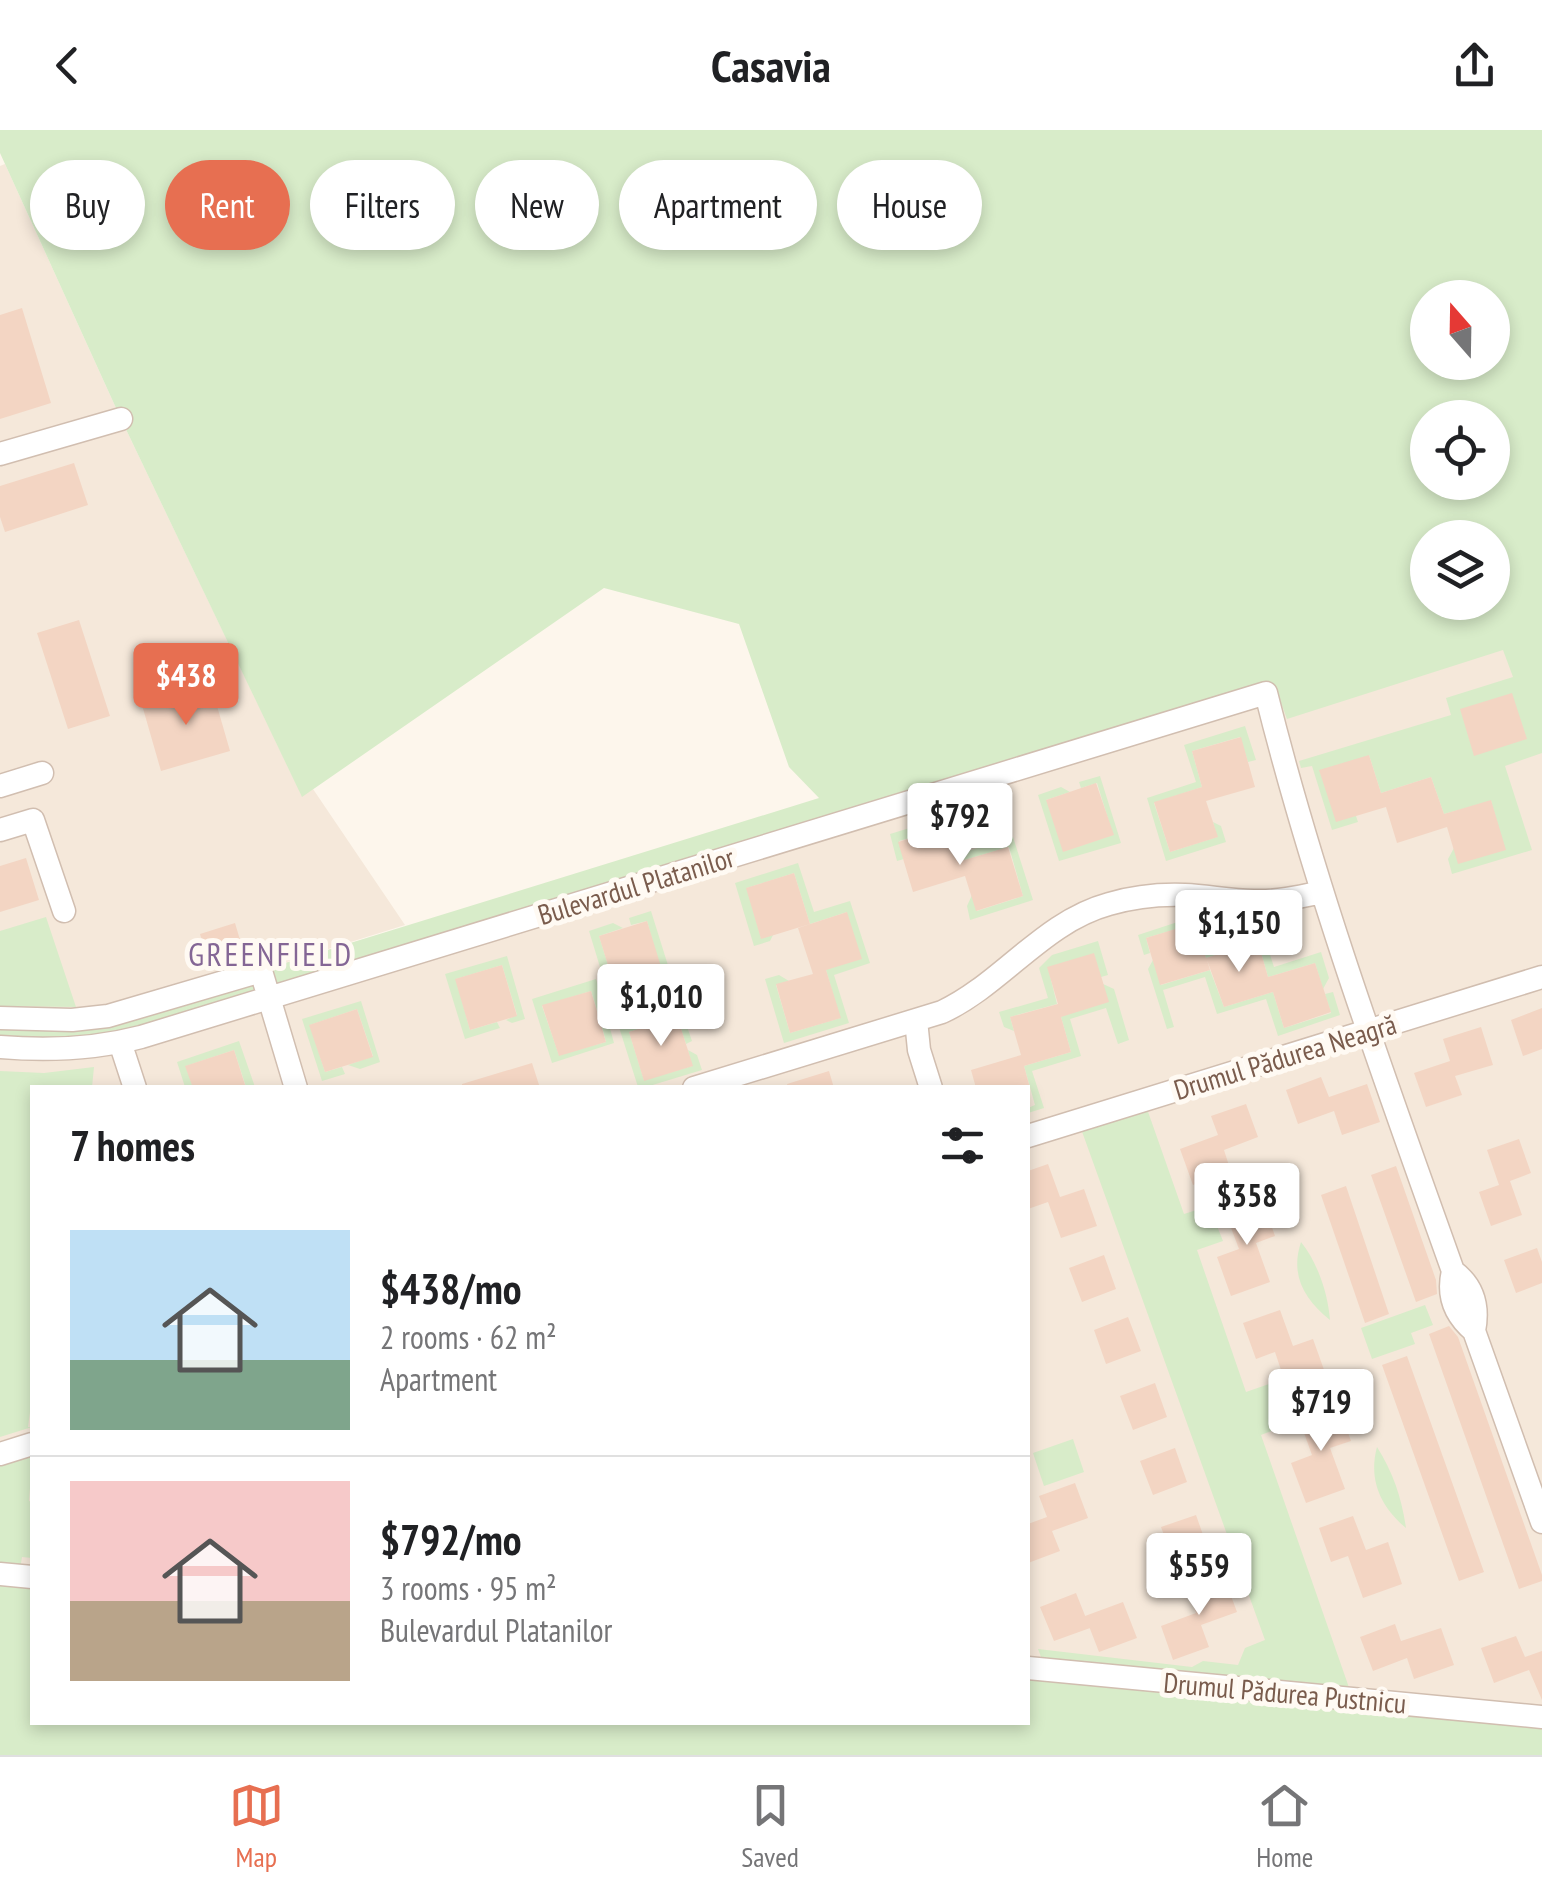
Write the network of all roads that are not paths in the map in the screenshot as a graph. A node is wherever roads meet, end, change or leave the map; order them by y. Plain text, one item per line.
1 (121, 419) dead end
2 (0, 454) edge
3 (42, 773) dead end
4 (0, 786) edge
5 (0, 830) edge
6 (1322, 892) junction
7 (64, 911) dead end
8 (1542, 978) edge
9 (269, 996) junction
10 (0, 1018) edge
11 (916, 1020) junction
12 (1367, 1031) junction
13 (120, 1042) junction
14 (0, 1047) edge
15 (135, 1085) edge
16 (295, 1085) edge
17 (704, 1085) edge
18 (930, 1085) edge
19 (1030, 1135) edge
20 (30, 1445) edge
21 (0, 1454) edge
22 (1542, 1522) edge
23 (0, 1574) edge
24 (30, 1577) edge
25 (1030, 1664) edge
26 (1542, 1717) edge

1 - 2 street
3 - 4 street
5 - 7 street
6 - 9 street, Bulevardul Platanilor
6 - 11 street
6 - 12 street
8 - 12 street, Drumul Pădurea Neagră
9 - 10 street
9 - 13 street, Bulevardul Platanilor
9 - 16 street
11 - 17 street
11 - 18 street
12 - 19 street, Drumul Pădurea Neagră
12 - 22 street
13 - 14 street, Bulevardul Platanilor
13 - 15 street
20 - 21 street
23 - 24 street
25 - 26 street, Drumul Pădurea Pustnicu

